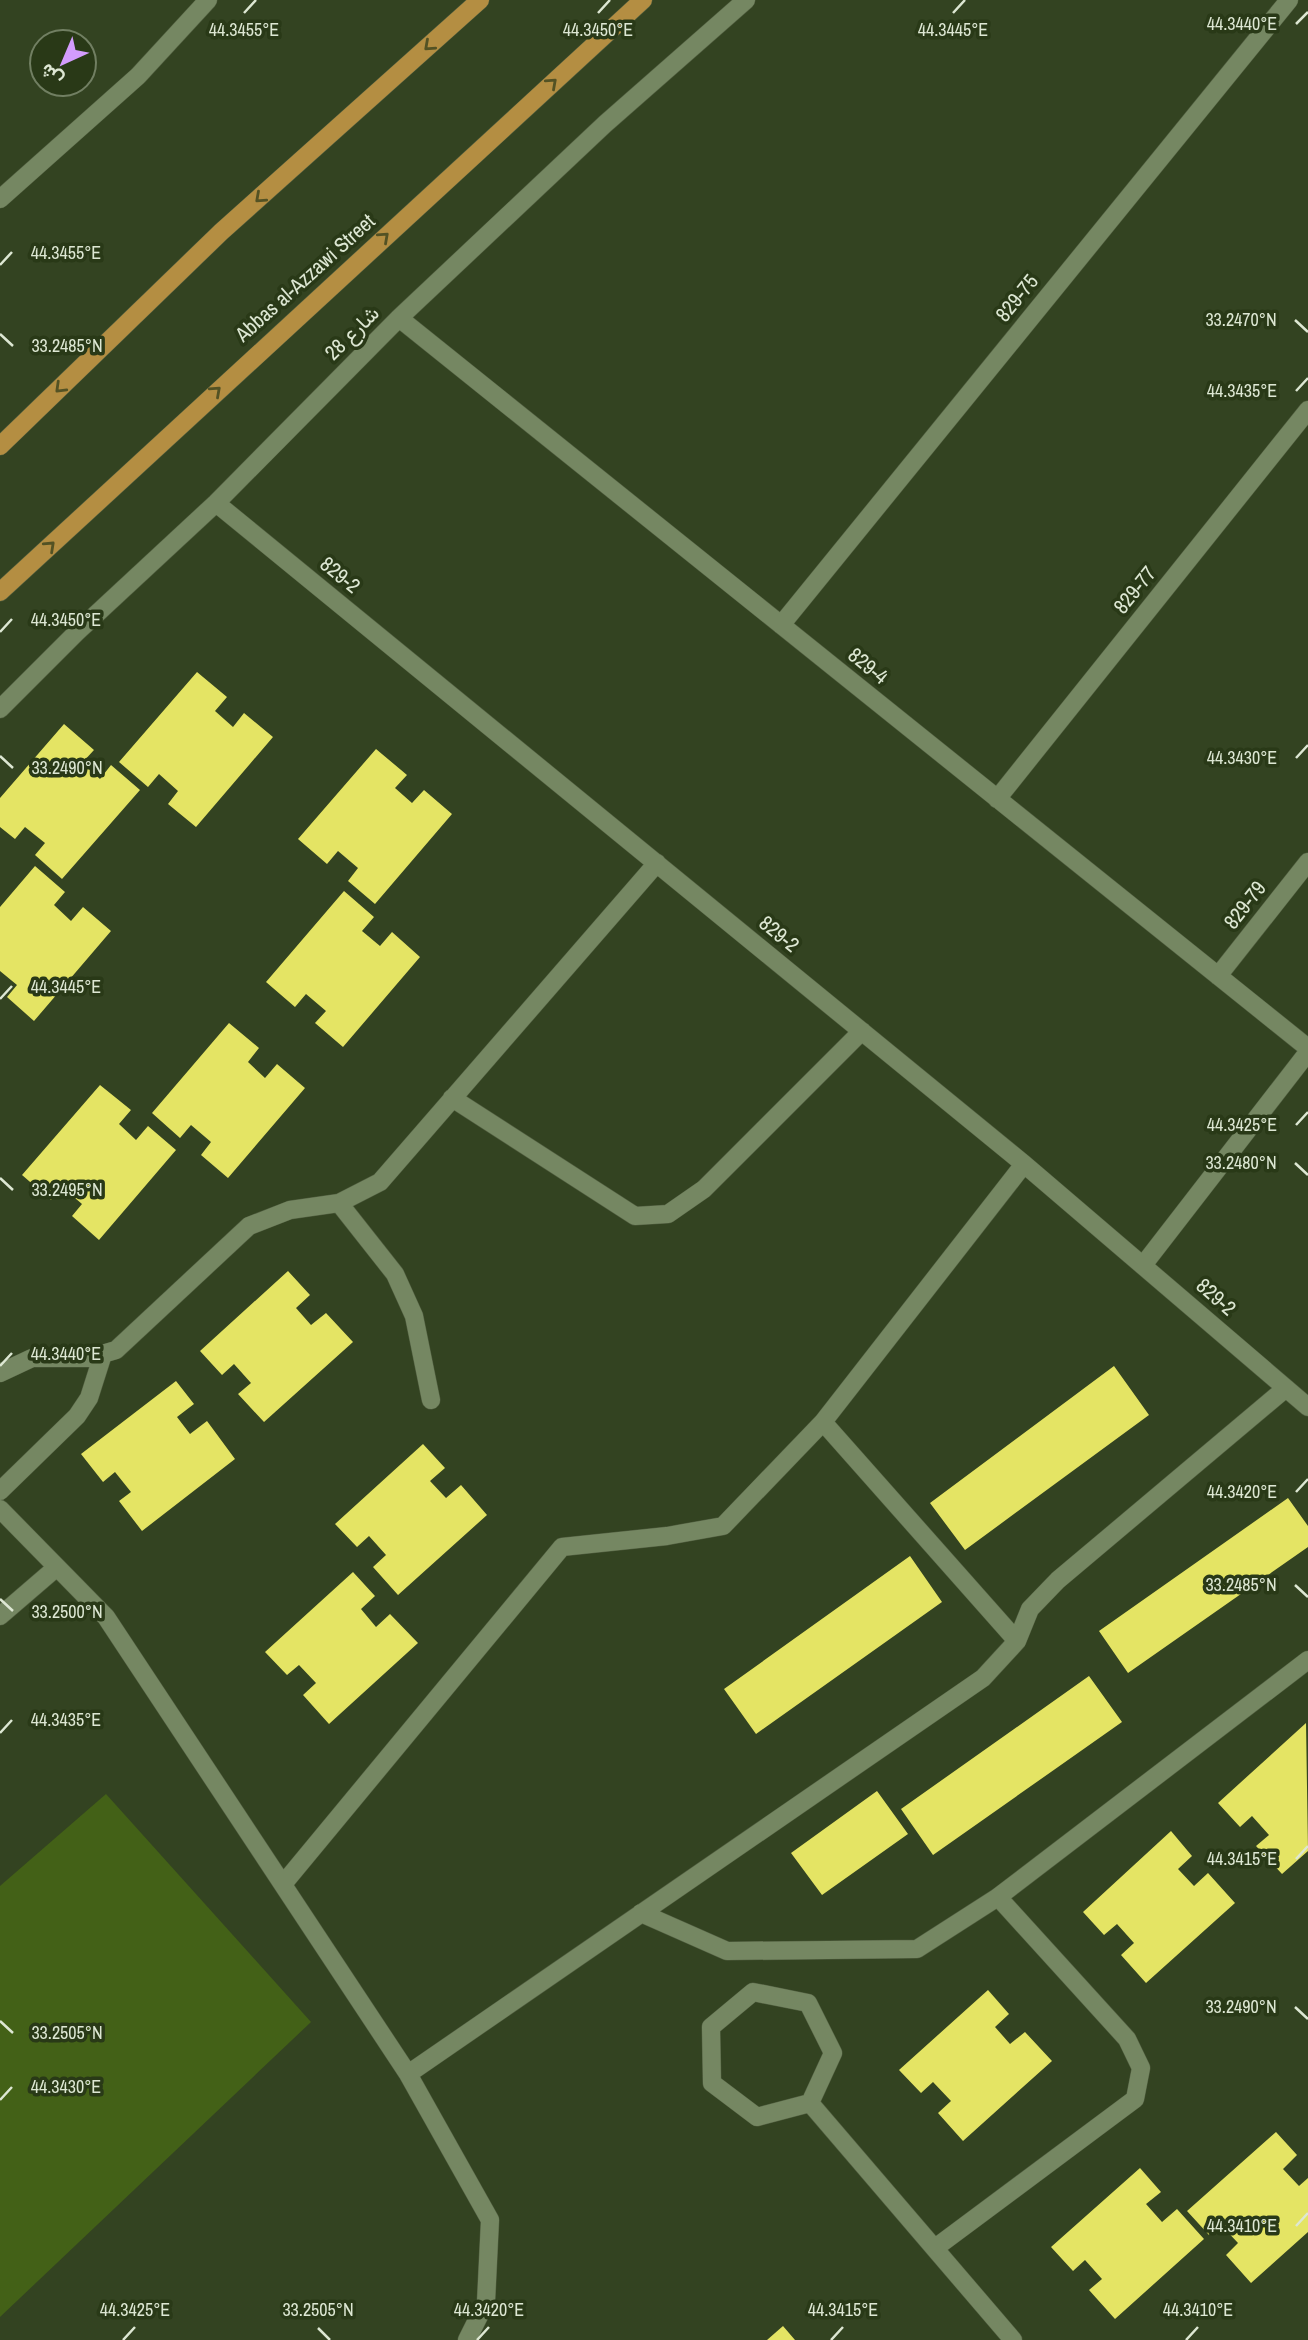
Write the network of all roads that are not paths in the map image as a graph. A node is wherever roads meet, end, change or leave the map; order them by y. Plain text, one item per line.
1 (208, 0) edge
2 (480, 0) edge
3 (643, 0) edge
4 (746, 0) edge
5 (1289, 0) edge
6 (0, 199) edge
7 (399, 318) junction
8 (1308, 410) edge
9 (0, 446) edge
10 (216, 503) junction
11 (0, 593) edge
12 (781, 625) junction
13 (0, 709) edge
14 (997, 799) junction
15 (1308, 862) edge
16 (657, 863) junction
17 (1218, 976) junction
18 (862, 1031) junction
19 (1308, 1050) edge
20 (452, 1098) junction
21 (1024, 1164) junction
22 (339, 1203) junction
23 (1144, 1264) junction
24 (103, 1353) junction
25 (0, 1373) edge
26 (1286, 1388) junction
27 (431, 1400) dead end
28 (1308, 1407) edge
29 (823, 1422) junction
30 (0, 1491) edge
31 (0, 1510) edge
32 (57, 1567) junction
33 (0, 1616) edge
34 (1017, 1641) junction
35 (1308, 1660) edge
36 (284, 1883) junction
37 (998, 1897) junction
38 (641, 1913) junction
39 (408, 2074) junction
40 (810, 2103) junction
41 (935, 2248) junction
42 (467, 2340) edge
43 (1013, 2340) edge

1 - 6 street
2 -> 9 main road
11 -> 3 main road, Abbas al-Azzawi Street
4 - 7 street, شارع 28
5 - 12 street, 829-75
7 - 10 street, شارع 28
7 - 12 street, 829-4
8 - 14 street, 829-77
10 - 13 street, شارع 28
10 - 16 street, 829-2
12 - 14 street, 829-4
14 - 17 street, 829-4
15 - 17 street, 829-79
16 - 18 street, 829-2
16 - 20 street
17 - 19 street, 829-4
18 - 20 street
18 - 21 street, 829-2
19 - 23 street
20 - 22 street
21 - 23 street, 829-2
21 - 29 street
22 - 24 street
22 - 27 street
23 - 26 street, 829-2
24 - 25 street
24 - 30 street
26 - 28 street, 829-2
26 - 34 street
29 - 34 street
29 - 36 street
31 - 32 street
32 - 33 street
32 - 36 street
34 - 38 street
35 - 37 street
36 - 39 street
37 - 38 street
37 - 41 street
38 - 39 street
39 - 42 street
40 - 40 street
40 - 41 street
41 - 43 street

